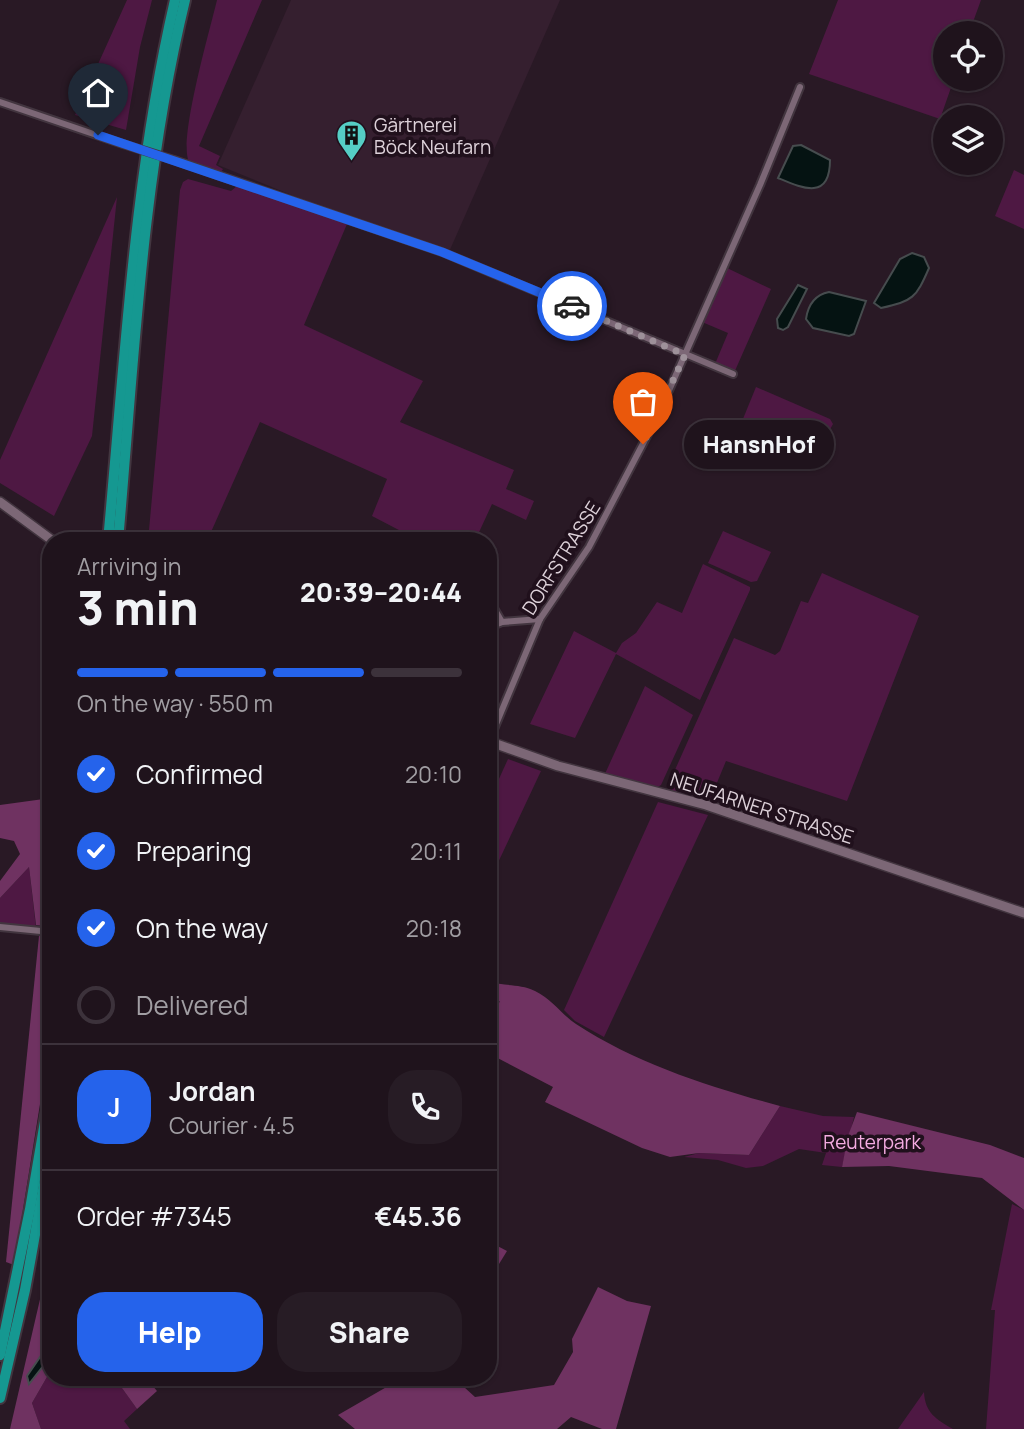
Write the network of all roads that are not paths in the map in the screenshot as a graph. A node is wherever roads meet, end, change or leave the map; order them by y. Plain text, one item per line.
1 (175, 0) edge
2 (186, 0) edge
3 (800, 87) dead end
4 (0, 102) edge
5 (685, 355) junction
6 (733, 374) dead end
7 (0, 502) edge
8 (109, 532) edge
9 (119, 532) edge
10 (42, 533) edge
11 (497, 613) edge
12 (540, 619) junction
13 (502, 622) junction
14 (497, 624) edge
15 (497, 722) edge
16 (497, 744) edge
17 (1024, 913) edge
18 (0, 927) edge
19 (42, 931) edge
20 (42, 1139) edge
21 (42, 1194) edge
22 (0, 1355) edge
23 (0, 1398) edge

1 - 8 highway
2 - 9 highway
3 - 5 street, DORFSTRASSE
4 - 5 street, bridge
5 - 6 street
5 - 12 street, DORFSTRASSE
7 - 10 street
11 - 13 street
12 - 13 street
12 - 15 street, DORFSTRASSE
13 - 14 street
16 - 17 street, NEUFARNER STRASSE
18 - 19 street
20 - 22 highway
21 - 23 highway

